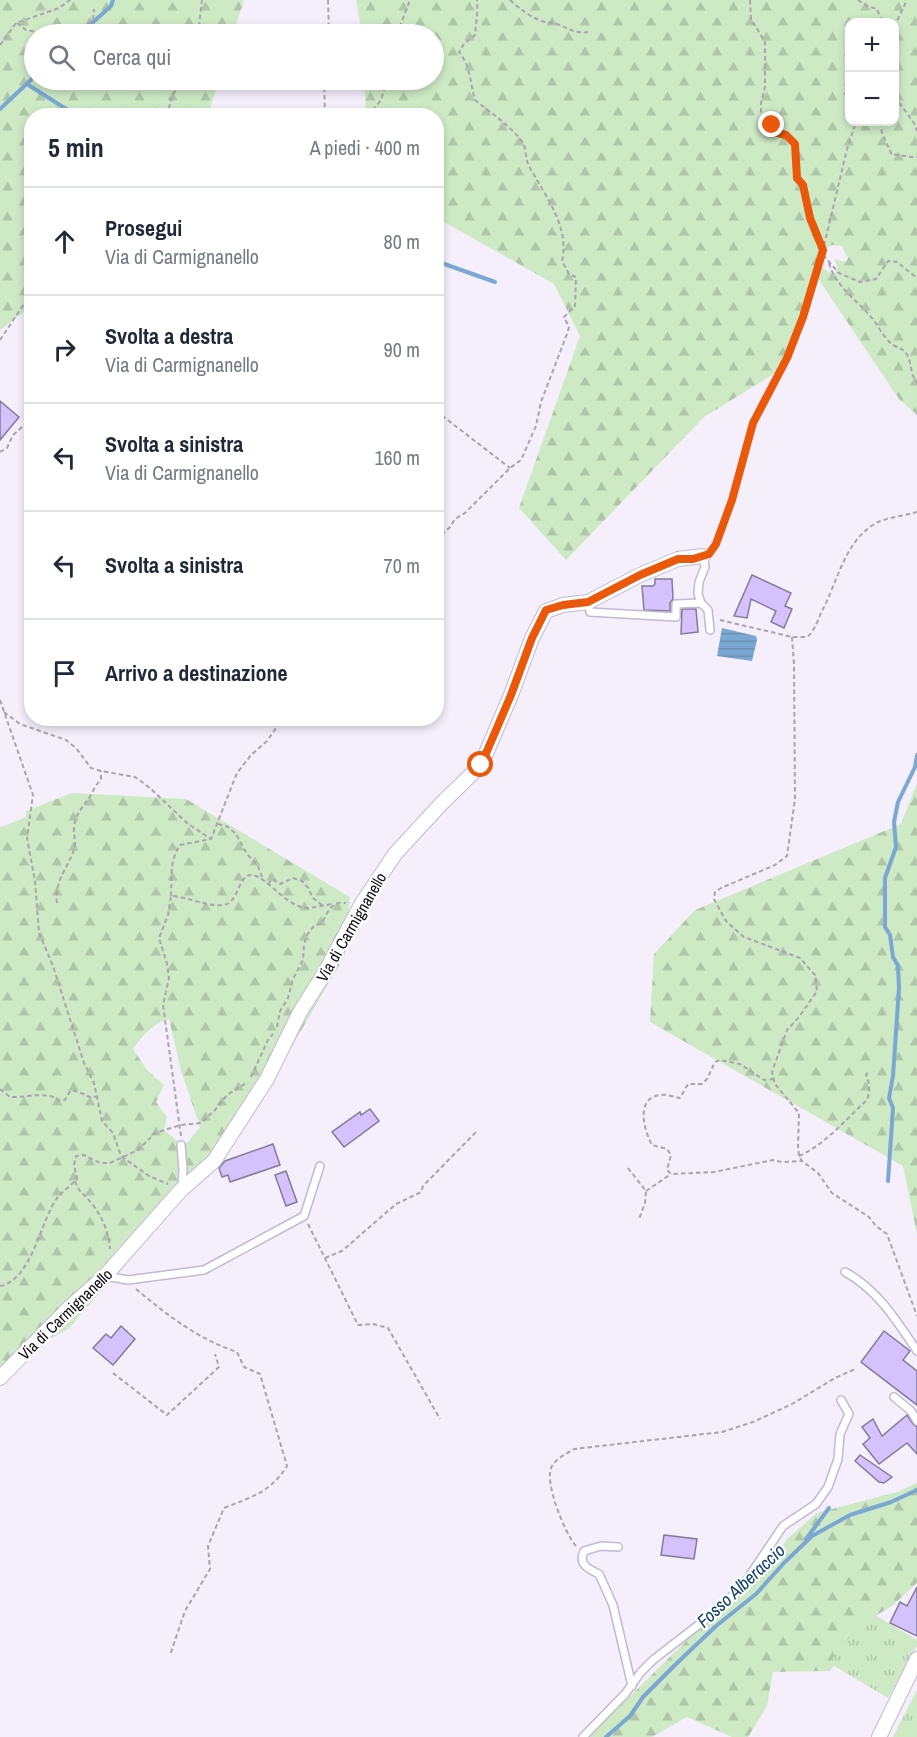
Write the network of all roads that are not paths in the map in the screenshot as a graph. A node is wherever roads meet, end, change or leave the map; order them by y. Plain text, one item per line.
1 (703, 556) joint
2 (588, 602) junction
3 (701, 603) junction
4 (710, 630) dead end
5 (182, 1146) dead end
6 (320, 1166) dead end
7 (181, 1190) junction
8 (845, 1272) dead end
9 (105, 1276) junction
10 (917, 1351) edge
11 (0, 1378) edge
12 (894, 1397) dead end
13 (841, 1400) dead end
14 (917, 1421) edge
15 (618, 1547) dead end
16 (917, 1659) edge
17 (632, 1686) junction
18 (583, 1737) edge
19 (879, 1737) edge

1 - 2 street, Via di Carmignanello
1 - 3 lane
2 - 3 lane
2 - 7 street, Via di Carmignanello
3 - 4 lane
5 - 7 lane
6 - 9 lane
7 - 9 street, Via di Carmignanello
8 - 10 lane
9 - 11 street, Via di Carmignanello
12 - 14 lane
13 - 17 lane
15 - 17 lane
16 - 19 street
17 - 18 lane

